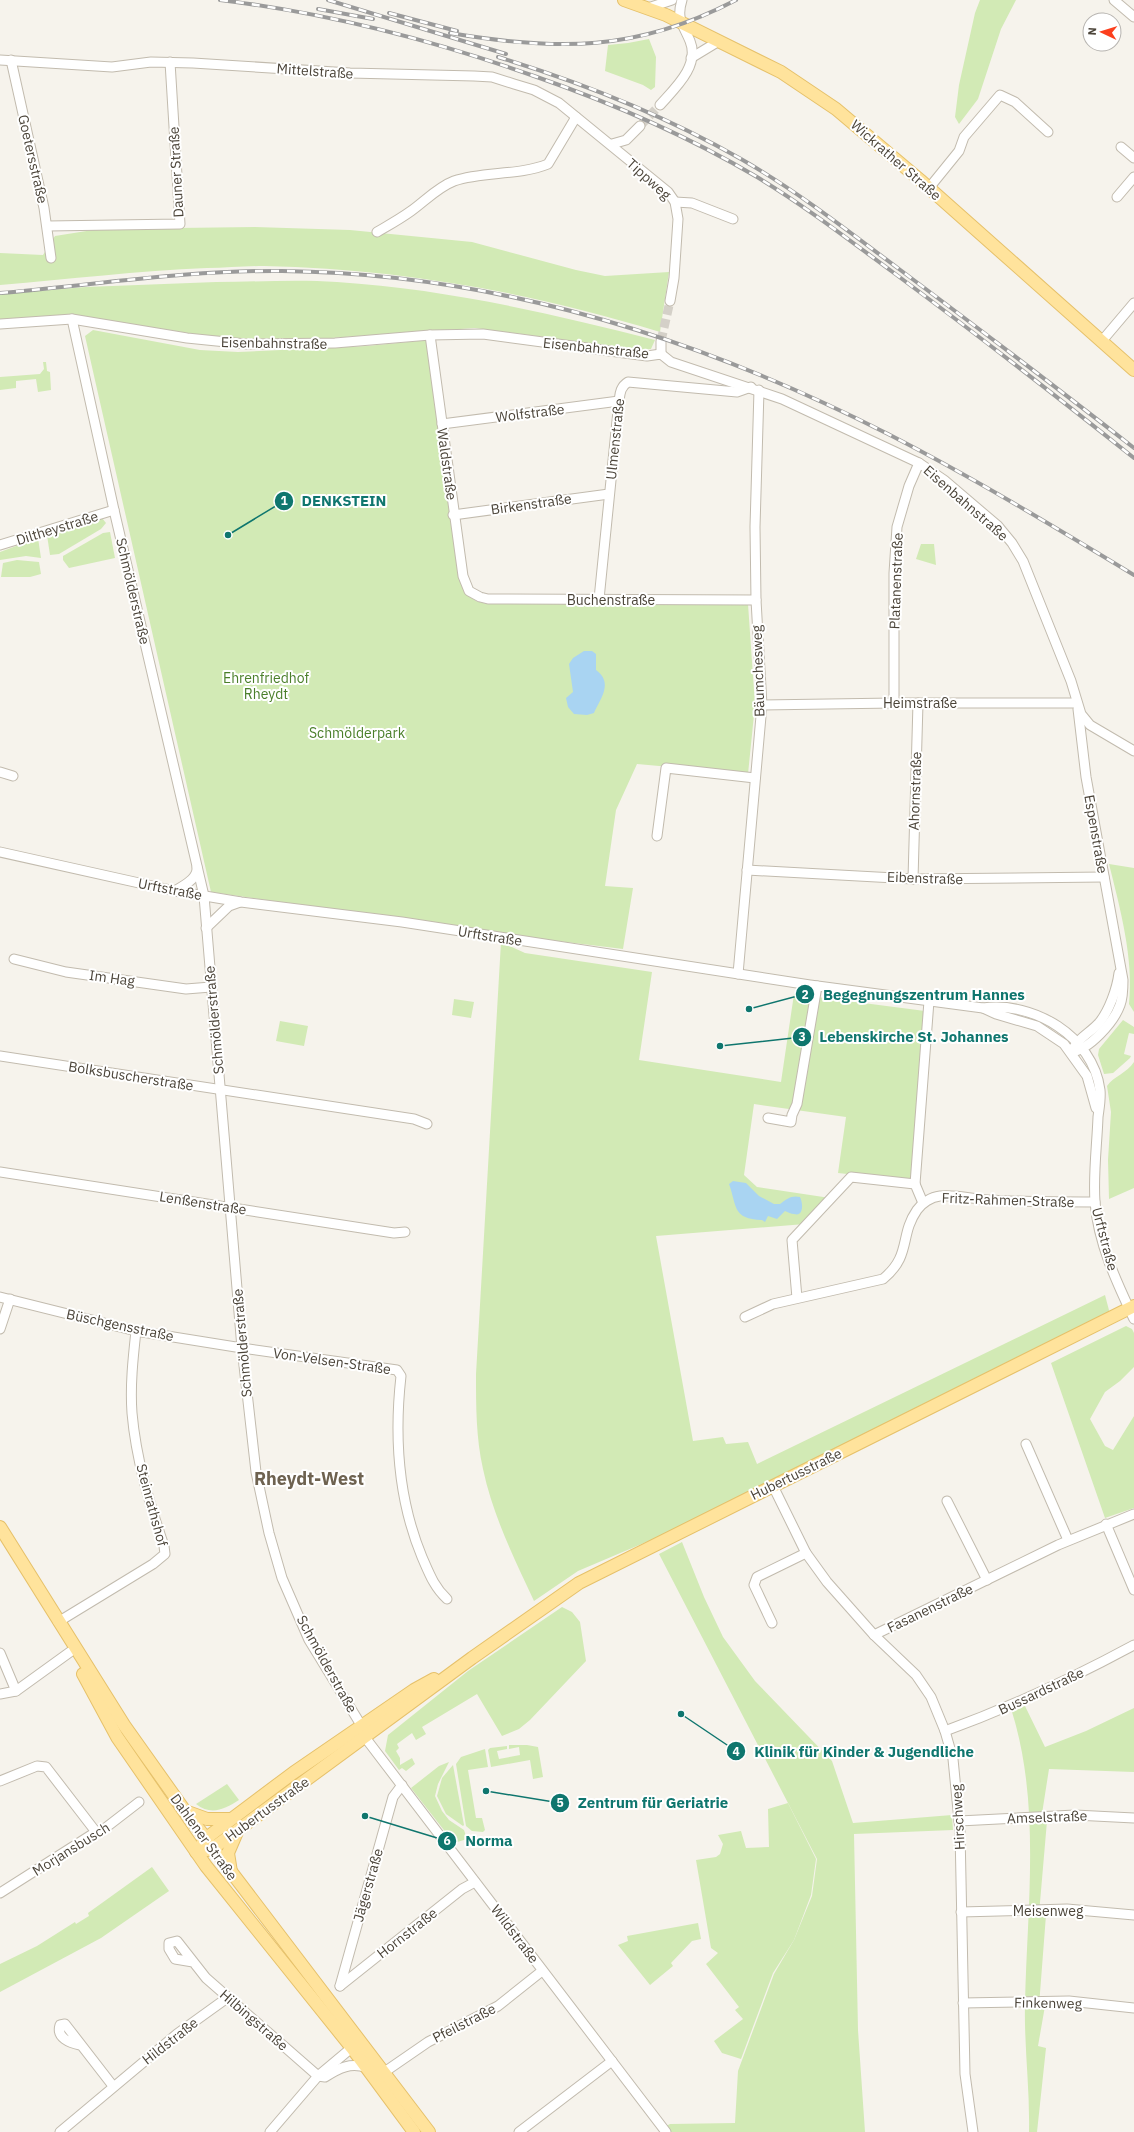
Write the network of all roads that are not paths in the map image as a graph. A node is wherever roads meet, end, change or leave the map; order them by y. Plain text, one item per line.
1 (624, 0) edge
2 (672, 0) edge
3 (682, 0) edge
4 (1114, 0) edge
5 (648, 8) junction
6 (1134, 17) edge
7 (680, 22) junction
8 (719, 41) junction
9 (691, 58) junction
10 (0, 60) edge
11 (11, 60) junction
12 (170, 62) junction
13 (660, 105) tunnel mouth
14 (576, 117) junction
15 (640, 126) tunnel mouth
16 (1048, 132) dead end
17 (612, 144) junction
18 (1121, 146) dead end
19 (1134, 158) edge
20 (1134, 177) edge
21 (929, 188) junction
22 (1117, 197) dead end
23 (675, 202) junction
24 (733, 220) dead end
25 (48, 226) junction
26 (377, 232) dead end
27 (52, 258) dead end
28 (670, 301) tunnel mouth
29 (1134, 303) edge
30 (72, 319) junction
31 (0, 324) edge
32 (430, 335) junction
33 (661, 341) tunnel mouth
34 (1101, 342) junction
35 (661, 354) junction
36 (1134, 370) edge
37 (755, 389) junction
38 (619, 401) junction
39 (442, 424) junction
40 (919, 463) junction
41 (609, 494) junction
42 (114, 510) junction
43 (454, 515) junction
44 (0, 545) edge
45 (469, 591) joint
46 (599, 600) junction
47 (756, 600) junction
48 (894, 703) junction
49 (918, 703) junction
50 (1078, 703) junction
51 (762, 705) junction
52 (1134, 751) edge
53 (0, 772) edge
54 (13, 776) dead end
55 (756, 778) junction
56 (657, 836) dead end
57 (0, 852) edge
58 (197, 863) junction
59 (747, 870) junction
60 (1104, 877) junction
61 (913, 879) junction
62 (175, 891) junction
63 (204, 896) junction
64 (241, 902) junction
65 (206, 928) junction
66 (14, 959) dead end
67 (738, 974) junction
68 (817, 986) junction
69 (211, 987) junction
70 (929, 1001) junction
71 (983, 1008) junction
72 (1080, 1046) junction
73 (1071, 1052) junction
74 (0, 1056) edge
75 (220, 1090) junction
76 (768, 1118) dead end
77 (1098, 1119) junction
78 (427, 1124) dead end
79 (0, 1172) edge
80 (915, 1184) junction
81 (1095, 1202) junction
82 (923, 1203) junction
83 (231, 1207) junction
84 (405, 1232) dead end
85 (0, 1297) edge
86 (797, 1298) junction
87 (10, 1299) junction
88 (1132, 1311) edge
89 (745, 1317) dead end
90 (0, 1329) edge
91 (136, 1331) junction
92 (242, 1348) junction
93 (1026, 1444) dead end
94 (773, 1486) junction
95 (947, 1501) dead end
96 (1134, 1514) edge
97 (1106, 1524) junction
98 (0, 1527) edge
99 (0, 1540) edge
100 (1068, 1540) junction
101 (806, 1553) junction
102 (987, 1580) junction
103 (1134, 1590) edge
104 (447, 1599) dead end
105 (58, 1622) junction
106 (772, 1622) dead end
107 (874, 1635) junction
108 (1134, 1645) edge
109 (70, 1652) junction
110 (0, 1653) edge
111 (16, 1691) junction
112 (0, 1694) edge
113 (363, 1730) junction
114 (945, 1731) junction
115 (0, 1781) edge
116 (402, 1785) junction
117 (139, 1802) dead end
118 (185, 1811) junction
119 (1134, 1818) edge
120 (231, 1819) junction
121 (959, 1821) junction
122 (237, 1831) junction
123 (96, 1832) junction
124 (205, 1839) junction
125 (212, 1849) junction
126 (196, 1852) junction
127 (232, 1876) junction
128 (475, 1882) junction
129 (0, 1893) edge
130 (961, 1912) junction
131 (1134, 1915) edge
132 (193, 1962) dead end
133 (542, 1971) junction
134 (340, 1986) joint
135 (227, 1998) junction
136 (963, 2003) junction
137 (1134, 2008) edge
138 (356, 2044) junction
139 (80, 2045) dead end
140 (612, 2061) junction
141 (367, 2068) junction
142 (383, 2073) junction
143 (318, 2076) junction
144 (113, 2086) junction
145 (60, 2132) edge
146 (270, 2132) edge
147 (414, 2132) edge
148 (429, 2132) edge
149 (519, 2132) edge
150 (666, 2132) edge
151 (973, 2132) edge

1 - 5 main road, Wickrather Straße
2 - 5 street
3 - 7 street
4 - 6 street
5 - 7 main road, Wickrather Straße
7 - 8 main road, Wickrather Straße
7 - 9 street
8 - 9 street
8 - 21 main road, Wickrather Straße
9 - 13 street
10 - 11 street, Mittelstraße
11 - 12 street, Mittelstraße
11 - 25 street, Goetersstraße
12 - 14 street, Mittelstraße
12 - 25 street, Dauner Straße
14 - 17 street, Mittelstraße
14 - 26 street
15 - 17 street, Tippweg
16 - 21 street
17 - 23 street, Tippweg
18 - 19 street
20 - 22 street
21 - 34 main road, Wickrather Straße
23 - 24 street
23 - 28 street, Tippweg
25 - 27 street, Goetersstraße
29 - 34 street
30 - 31 street, Eisenbahnstraße
30 - 32 street, Eisenbahnstraße
30 - 42 street, Schmölderstraße
32 - 35 street, Eisenbahnstraße
32 - 39 street, Waldstraße
33 - 35 street
34 - 36 main road, Wickrather Straße
35 - 37 street, Eisenbahnstraße
37 - 38 street, Ulmenstraße
37 - 40 street, Eisenbahnstraße
37 - 47 street, Bäumchesweg
38 - 39 street, Wolfstraße
38 - 41 street, Ulmenstraße
39 - 43 street, Waldstraße
40 - 48 street, Platanenstraße
40 - 50 street, Eisenbahnstraße
41 - 43 street, Birkenstraße
41 - 46 street, Ulmenstraße
42 - 44 street, Diltheystraße
42 - 58 street, Schmölderstraße
43 - 45 street, Waldstraße
45 - 46 street, Buchenstraße
46 - 47 street, Buchenstraße
47 - 51 street, Bäumchesweg
48 - 49 street, Heimstraße
48 - 51 street, Heimstraße
49 - 50 street, Heimstraße
49 - 61 street, Ahornstraße
50 - 52 street, Eisenbahnstraße
50 - 60 street, Espenstraße
51 - 55 street, Bäumchesweg
53 - 54 street
55 - 56 street
55 - 59 street, Bäumchesweg
57 - 62 street, Urftstraße
58 - 62 street
58 - 63 street, Schmölderstraße
59 - 61 street, Eibenstraße
59 - 67 street, Bäumchesweg
60 - 61 street, Eibenstraße
60 - 72 street, Espenstraße
62 - 63 street, Urftstraße
63 - 64 street, Urftstraße
63 - 65 street, Schmölderstraße
64 - 65 street
64 - 67 street, Urftstraße
65 - 69 street, Schmölderstraße
66 - 69 street, Im Hag
67 - 68 street, Urftstraße
68 - 70 street, Urftstraße
68 - 76 street
69 - 75 street, Schmölderstraße
70 - 71 street, Urftstraße
70 - 80 street, Fritz-Rahmen-Straße
71 - 72 street, Urftstraße
71 - 73 street, Urftstraße
72 - 73 street, Espenstraße
72 - 77 street, Urftstraße
73 - 77 street, Urftstraße
74 - 75 street, Bolksbuscherstraße
75 - 78 street, Bolksbuscherstraße
75 - 83 street, Schmölderstraße
77 - 81 street, Urftstraße
79 - 83 street, Lenßenstraße
80 - 82 street, Fritz-Rahmen-Straße
80 - 86 street
81 - 82 street, Fritz-Rahmen-Straße
81 - 88 street, Urftstraße
82 - 86 street, Fritz-Rahmen-Straße
83 - 84 street, Lenßenstraße
83 - 92 street, Schmölderstraße
85 - 87 street, Büschgensstraße
86 - 89 street, Fritz-Rahmen-Straße
87 - 90 street
87 - 91 street, Büschgensstraße
88 - 94 main road, Hubertusstraße
91 - 92 street, Büschgensstraße
91 - 105 street, Steinrathshof
92 - 104 street, Von-Velsen-Straße
92 - 113 street, Schmölderstraße
93 - 100 street
94 - 101 street, Hirschweg
94 - 113 main road, Hubertusstraße
95 - 102 street, Fasanenstraße
96 - 97 street, Fasanenstraße
97 - 100 street, Fasanenstraße
97 - 103 street
98 - 105 main road, Dahlener Straße
99 - 109 main road, Dahlener Straße
100 - 102 street, Fasanenstraße
101 - 106 street
101 - 107 street, Hirschweg
102 - 107 street, Fasanenstraße
105 - 118 main road, Dahlener Straße
107 - 114 street, Hirschweg
108 - 114 street, Bussardstraße
109 - 111 street
109 - 126 main road, Dahlener Straße
110 - 111 street
111 - 112 street
113 - 116 street, Wildstraße
113 - 120 main road, Hubertusstraße
113 - 122 main road, Hubertusstraße
114 - 121 street, Hirschweg
115 - 123 street
116 - 128 street, Wildstraße
116 - 134 street, Jägerstraße
117 - 123 street, Morjansbusch
118 - 120 main road
118 - 124 main road, Dahlener Straße
119 - 121 street, Amselstraße
120 - 124 main road, Hubertusstraße
121 - 130 street, Hirschweg
122 - 125 main road, Hubertusstraße
122 - 127 main road
123 - 129 street, Morjansbusch
124 - 125 main road, Dahlener Straße
124 - 126 main road, Hubertusstraße
125 - 126 main road, Hubertusstraße
125 - 127 main road, Dahlener Straße
126 - 138 main road, Dahlener Straße
127 - 138 main road, Dahlener Straße
128 - 133 street, Wildstraße
128 - 134 street, Hornstraße
130 - 131 street, Meisenweg
130 - 136 street, Hirschweg
132 - 135 street, Hilbingstraße
133 - 140 street, Wildstraße
133 - 142 street, Pfeilstraße
135 - 143 street, Hilbingstraße
135 - 144 street, Hildstraße
136 - 137 street, Finkenweg
136 - 151 street, Hirschweg
138 - 141 main road, Dahlener Straße
138 - 142 main road, Dahlener Straße
138 - 143 street
139 - 144 street
140 - 149 street
140 - 150 street, Wildstraße
141 - 143 street
141 - 147 main road, Dahlener Straße
142 - 148 main road, Dahlener Straße
143 - 146 street
144 - 145 street, Hildstraße

